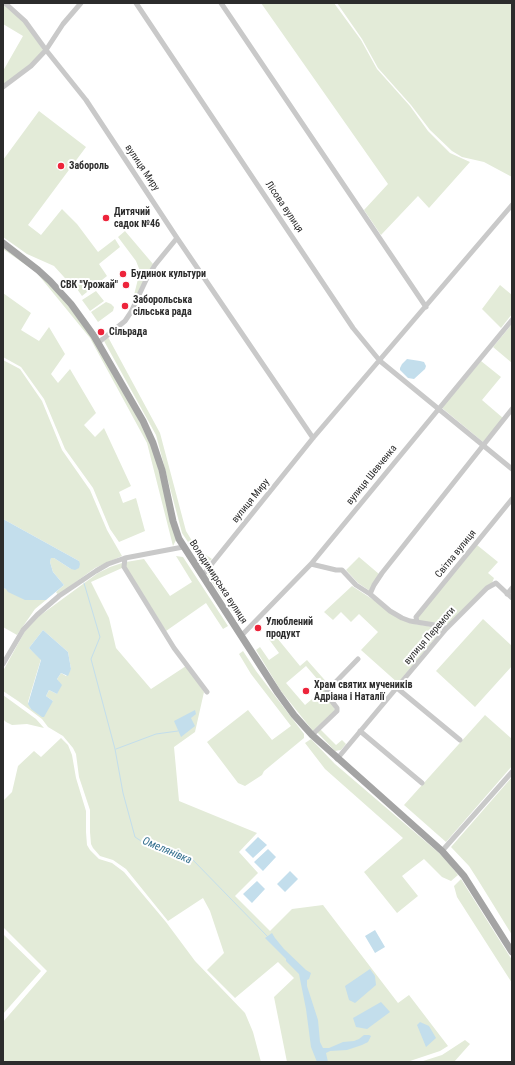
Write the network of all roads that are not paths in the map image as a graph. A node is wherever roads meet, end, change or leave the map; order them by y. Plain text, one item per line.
1 (5, 3) edge
2 (81, 3) edge
3 (136, 3) edge
4 (221, 3) edge
5 (46, 50) junction
6 (3, 87) edge
7 (512, 205) edge
8 (177, 238) junction
9 (3, 243) edge
10 (426, 307) junction
11 (512, 320) edge
12 (99, 342) junction
13 (380, 361) junction
14 (438, 409) junction
15 (512, 410) edge
16 (314, 438) junction
17 (483, 445) junction
18 (512, 469) edge
19 (512, 499) edge
20 (183, 547) junction
21 (125, 558) junction
22 (311, 564) junction
23 (202, 576) junction
24 (512, 588) edge
25 (370, 594) junction
26 (508, 594) junction
27 (512, 598) edge
28 (417, 622) junction
29 (446, 629) junction
30 (241, 636) junction
31 (358, 659) dead end
32 (3, 663) edge
33 (397, 688) junction
34 (207, 692) dead end
35 (360, 731) junction
36 (312, 735) junction
37 (460, 740) dead end
38 (337, 759) junction
39 (512, 772) edge
40 (422, 783) dead end
41 (442, 851) junction
42 (512, 952) edge

1 - 5 street, вулиця Миру
2 - 5 street
3 - 13 street, Лісова вулиця
4 - 10 street
5 - 6 street
5 - 8 street, вулиця Миру
7 - 10 street
8 - 12 street
8 - 16 street, вулиця Миру
9 - 12 main road, Володимирська вулиця
10 - 13 street
11 - 14 street, вулиця Шевченка
12 - 20 main road, Володимирська вулиця
13 - 14 street, Лісова вулиця
13 - 16 street, вулиця Миру
14 - 17 street, Лісова вулиця
14 - 22 street, вулиця Шевченка
15 - 17 street
16 - 23 street, вулиця Миру
17 - 18 street, Лісова вулиця
17 - 25 street
19 - 28 street, Світла вулиця
20 - 21 street
20 - 23 main road, Володимирська вулиця
21 - 32 street
21 - 34 street
22 - 25 street
22 - 30 street, вулиця Шевченка
23 - 30 main road, Володимирська вулиця
24 - 26 street
25 - 28 street
26 - 27 street
26 - 29 street, вулиця Перемоги
28 - 29 street
29 - 33 street, вулиця Перемоги
30 - 36 main road, Володимирська вулиця
31 - 36 street
33 - 35 street, вулиця Перемоги
33 - 37 street
35 - 38 street, вулиця Перемоги
35 - 40 street
36 - 38 main road, Володимирська вулиця
38 - 41 main road, Володимирська вулиця
39 - 41 street
41 - 42 main road, Володимирська вулиця

